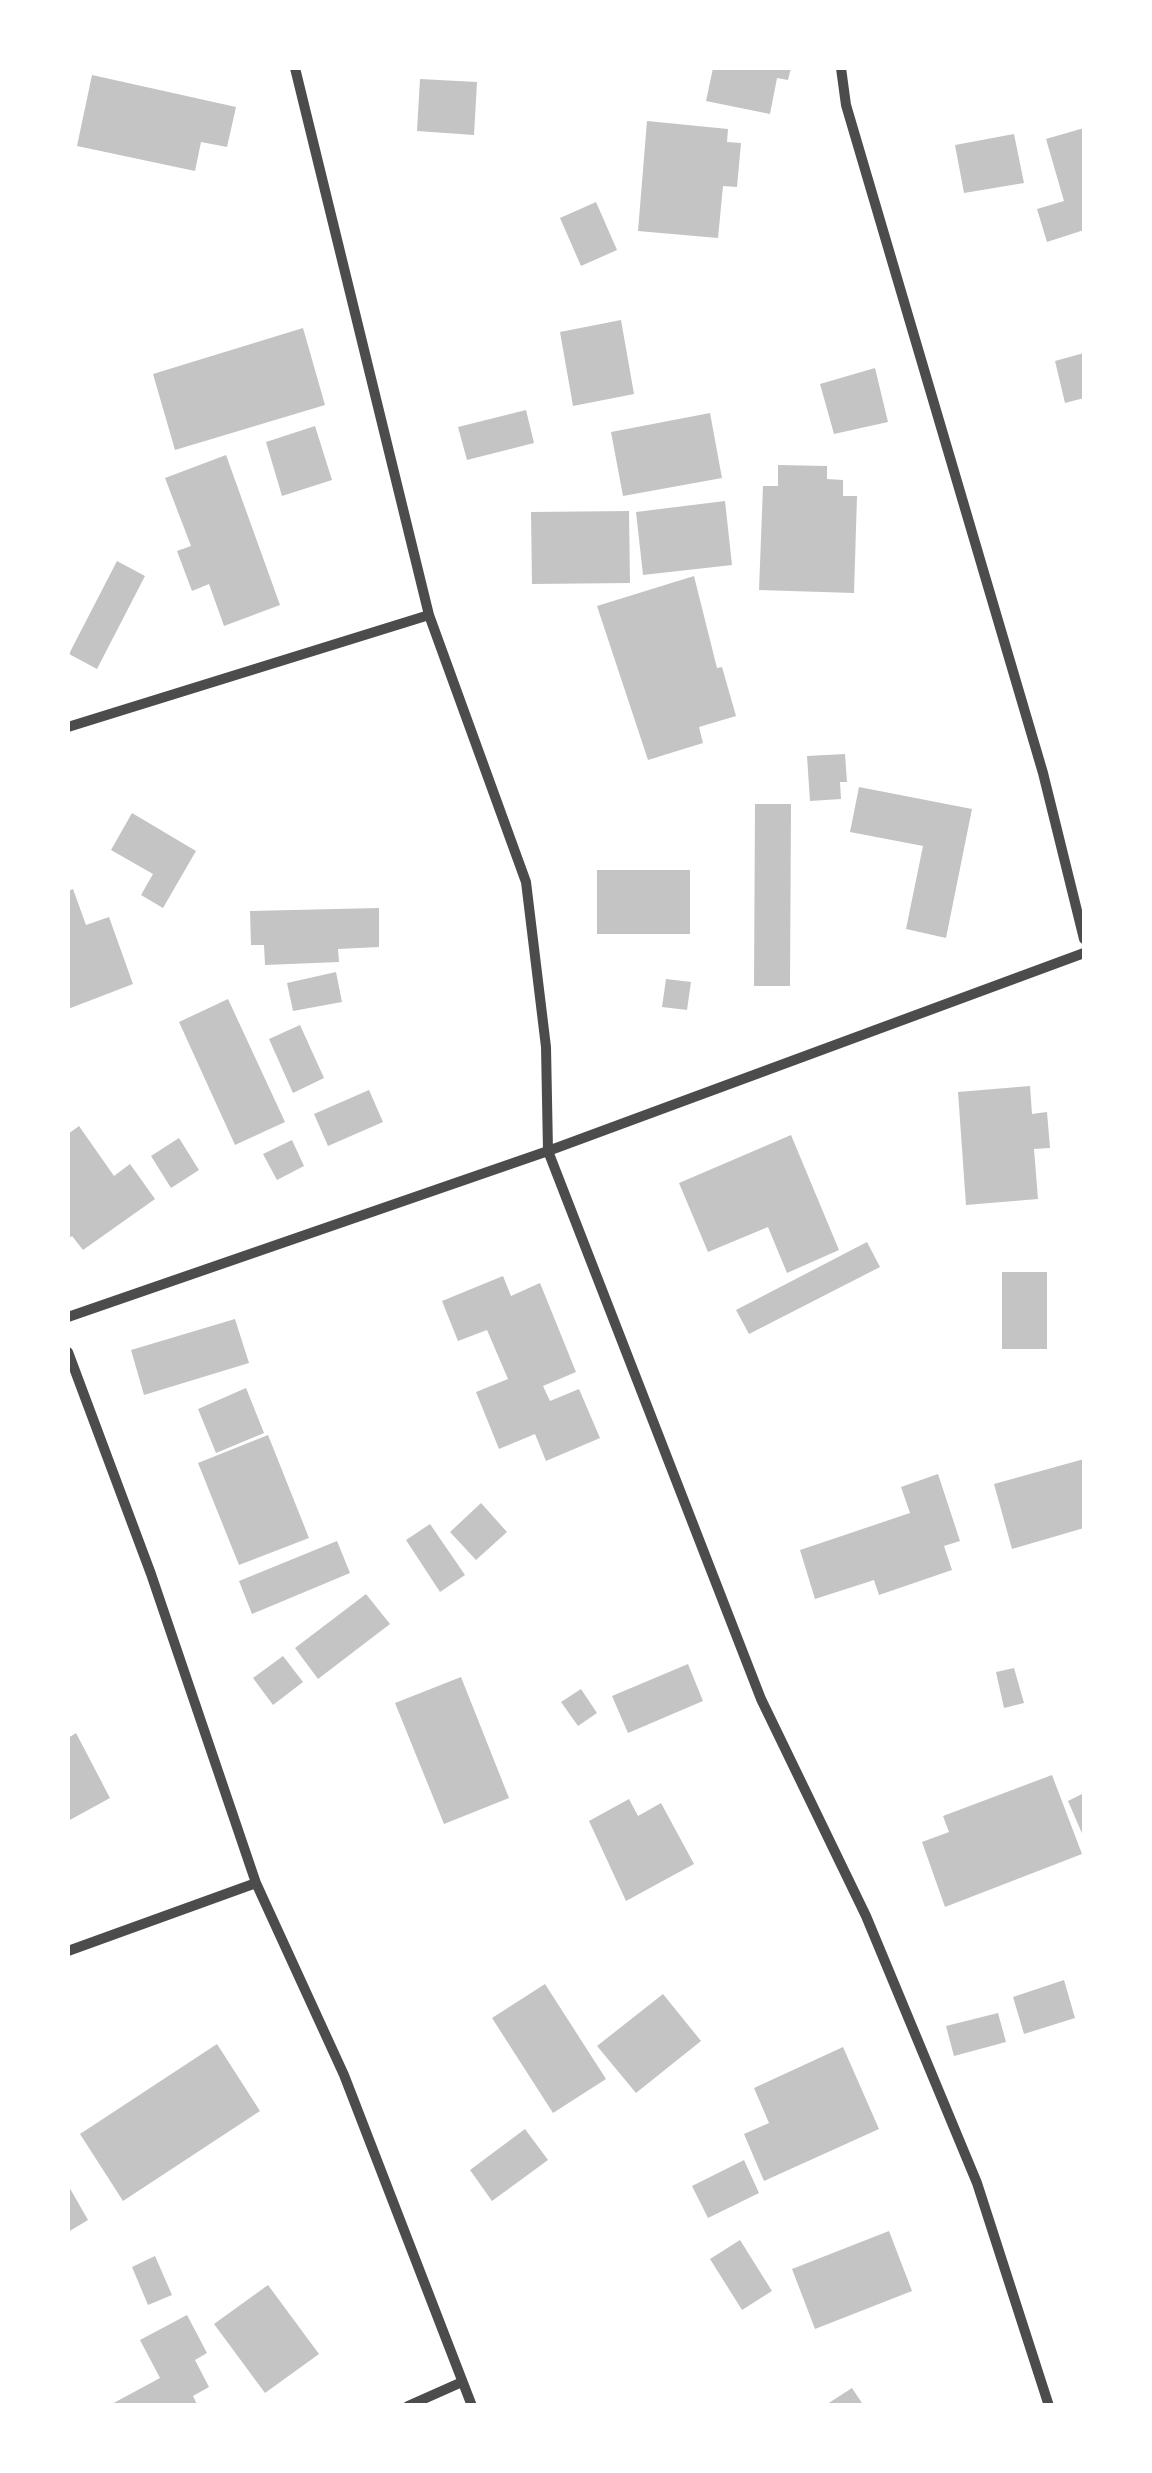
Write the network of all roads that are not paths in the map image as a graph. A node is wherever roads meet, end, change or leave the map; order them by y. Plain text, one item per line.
1 (295, 68) edge
2 (841, 68) edge
3 (429, 615) junction
4 (68, 727) edge
5 (1084, 939) edge
6 (1084, 953) edge
7 (548, 1151) junction
8 (68, 1317) edge
9 (68, 1352) edge
10 (256, 1884) junction
11 (68, 1951) edge
12 (462, 2382) junction
13 (408, 2406) edge
14 (472, 2406) edge
15 (1049, 2406) edge

1 - 3 street
2 - 5 street
3 - 4 street
3 - 7 street
6 - 7 street
7 - 8 street
7 - 15 street
9 - 10 street
10 - 11 street
10 - 12 street
12 - 13 street
12 - 14 street

